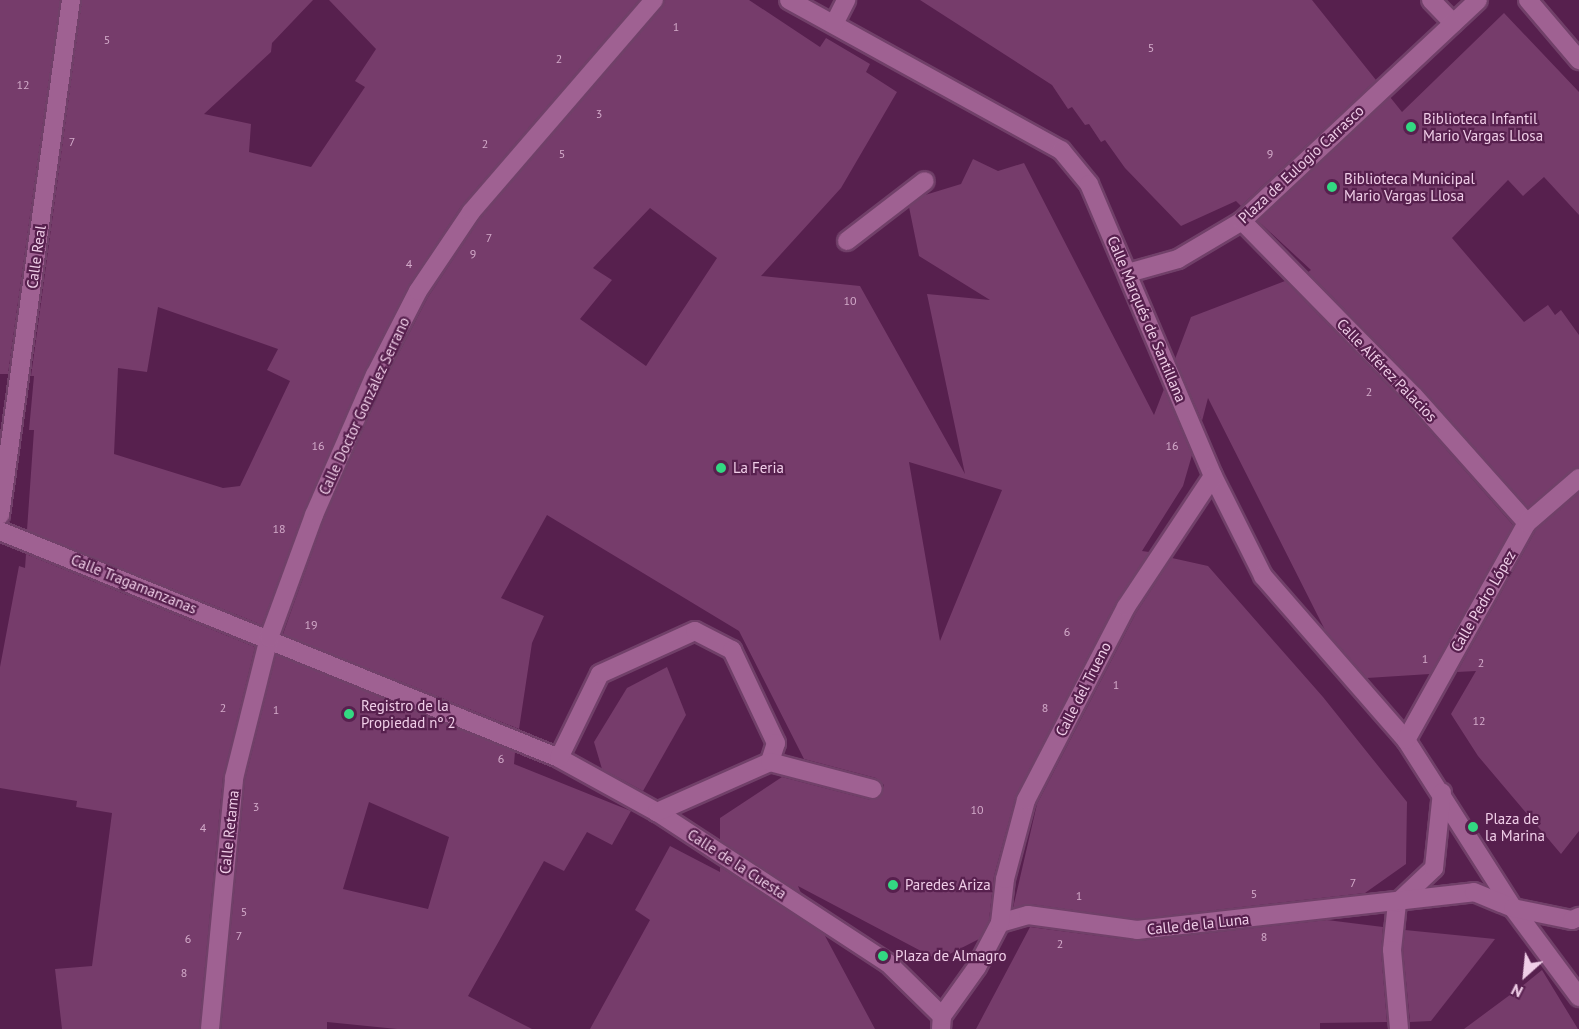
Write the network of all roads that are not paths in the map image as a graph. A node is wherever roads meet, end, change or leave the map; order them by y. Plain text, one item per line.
1 (71, 0) edge
2 (654, 0) edge
3 (789, 0) edge
4 (846, 0) edge
5 (1431, 0) edge
6 (1478, 0) edge
7 (1528, 0) edge
8 (1453, 23) junction
9 (834, 24) junction
10 (1579, 60) edge
11 (925, 181) dead end
12 (1242, 221) junction
13 (847, 241) dead end
14 (1128, 273) junction
15 (1213, 476) junction
16 (1579, 478) edge
17 (0, 515) edge
18 (1527, 523) junction
19 (0, 531) edge
20 (268, 638) junction
21 (1406, 740) junction
22 (559, 758) junction
23 (770, 762) junction
24 (873, 789) dead end
25 (1442, 792) junction
26 (657, 812) junction
27 (1397, 903) junction
28 (1513, 908) junction
29 (1579, 917) edge
30 (1000, 923) junction
31 (1579, 997) edge
32 (942, 1022) edge
33 (210, 1029) edge
34 (1400, 1029) edge

1 - 17 street, Calle Real
2 - 20 street, Calle Doctor González Serrano
3 - 9 street, Calle Marqués de Santillana
4 - 9 street
5 - 8 street
6 - 8 street, Plaza de Eulogio Carrasco
7 - 10 street
8 - 12 street, Plaza de Eulogio Carrasco
9 - 14 street, Calle Marqués de Santillana
11 - 13 street
12 - 14 street, Plaza de Eulogio Carrasco
12 - 18 street, Calle Alférez Palacios
14 - 15 street, Calle Marqués de Santillana
15 - 21 street, Calle Marqués de Santillana
15 - 30 street, Calle del Trueno
16 - 18 street, Calle Pedro López
18 - 21 street, Calle Pedro López
19 - 20 street, Calle Tragamanzanas
20 - 22 street, Calle de la Cuesta
20 - 33 street, Calle Retama
21 - 25 street
22 - 23 street
22 - 26 street, Calle de la Cuesta
23 - 24 street
23 - 26 street
25 - 27 street
25 - 28 street
26 - 32 street, Calle de la Cuesta
27 - 28 street
27 - 30 street, Calle de la Luna
27 - 34 street
28 - 29 street
28 - 31 street
30 - 32 street

